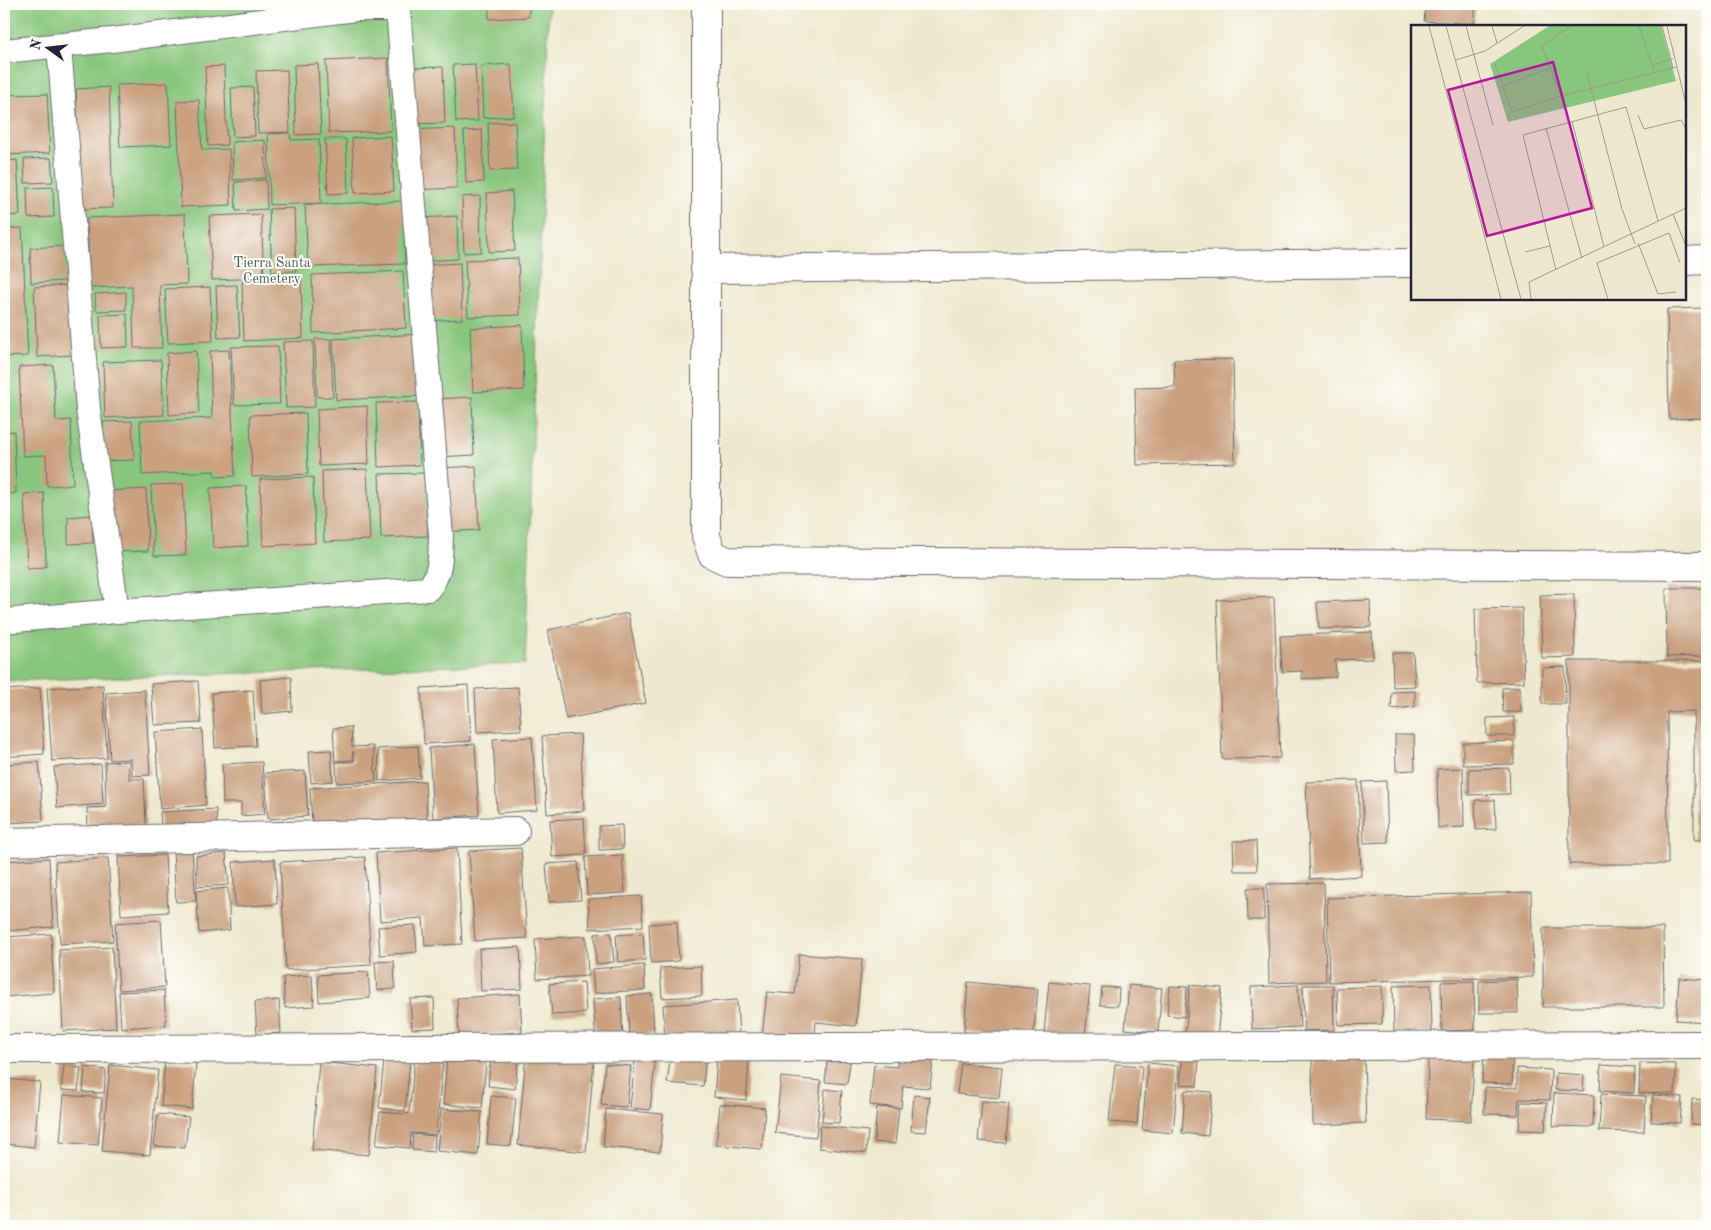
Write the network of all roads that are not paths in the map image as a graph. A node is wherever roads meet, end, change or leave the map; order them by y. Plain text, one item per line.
1 (706, 4) edge
2 (398, 6) edge
3 (59, 46) junction
4 (4, 51) edge
5 (1707, 260) edge
6 (1686, 261) edge
7 (1411, 263) edge
8 (705, 269) junction
9 (1707, 566) edge
10 (117, 611) junction
11 (4, 621) edge
12 (515, 831) dead end
13 (4, 842) edge
14 (1707, 1045) edge
15 (4, 1049) edge

1 - 8 street
2 - 3 lane
2 - 10 lane
3 - 4 lane
3 - 10 lane
5 - 6 street
7 - 8 street
8 - 9 street
10 - 11 lane
12 - 13 street
14 - 15 street

